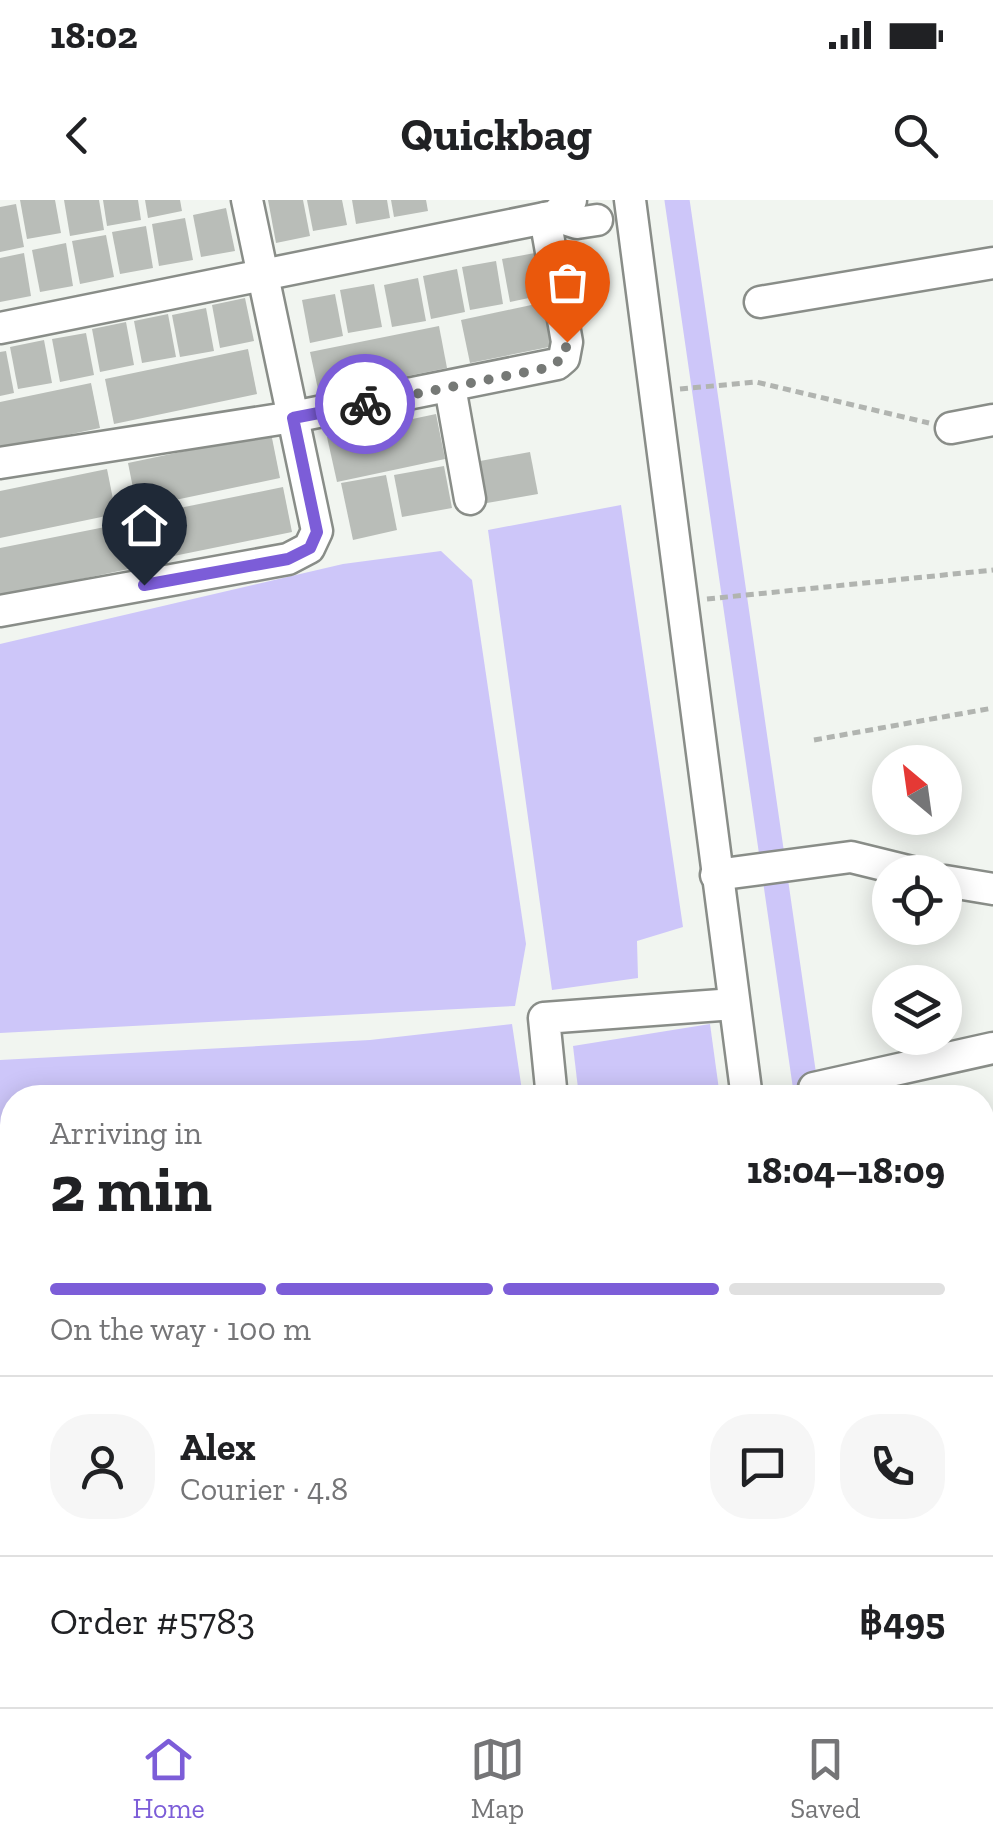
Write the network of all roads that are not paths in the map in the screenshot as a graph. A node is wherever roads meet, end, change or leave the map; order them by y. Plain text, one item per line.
1 (247, 200) edge
2 (557, 211) edge
3 (619, 213) edge
4 (993, 263) edge
5 (266, 275) junction
6 (760, 302) dead end
7 (0, 328) edge
8 (450, 387) junction
9 (293, 418) junction
10 (993, 420) edge
11 (952, 428) road end
12 (0, 463) edge
13 (470, 500) dead end
14 (0, 611) edge
15 (872, 862) edge
16 (724, 874) junction
17 (962, 885) edge
18 (993, 888) edge
19 (734, 1004) junction
20 (993, 1048) edge
21 (551, 1085) edge
22 (745, 1085) edge
23 (827, 1085) edge

1 - 5 street
2 - 3 street
2 - 5 street
2 - 8 street
3 - 16 street
4 - 6 street
5 - 7 street
5 - 9 street
8 - 9 street
8 - 13 street
9 - 12 street
9 - 14 street
10 - 11 street
15 - 16 street
16 - 19 street
17 - 18 street
19 - 21 street
19 - 22 street
20 - 23 street

